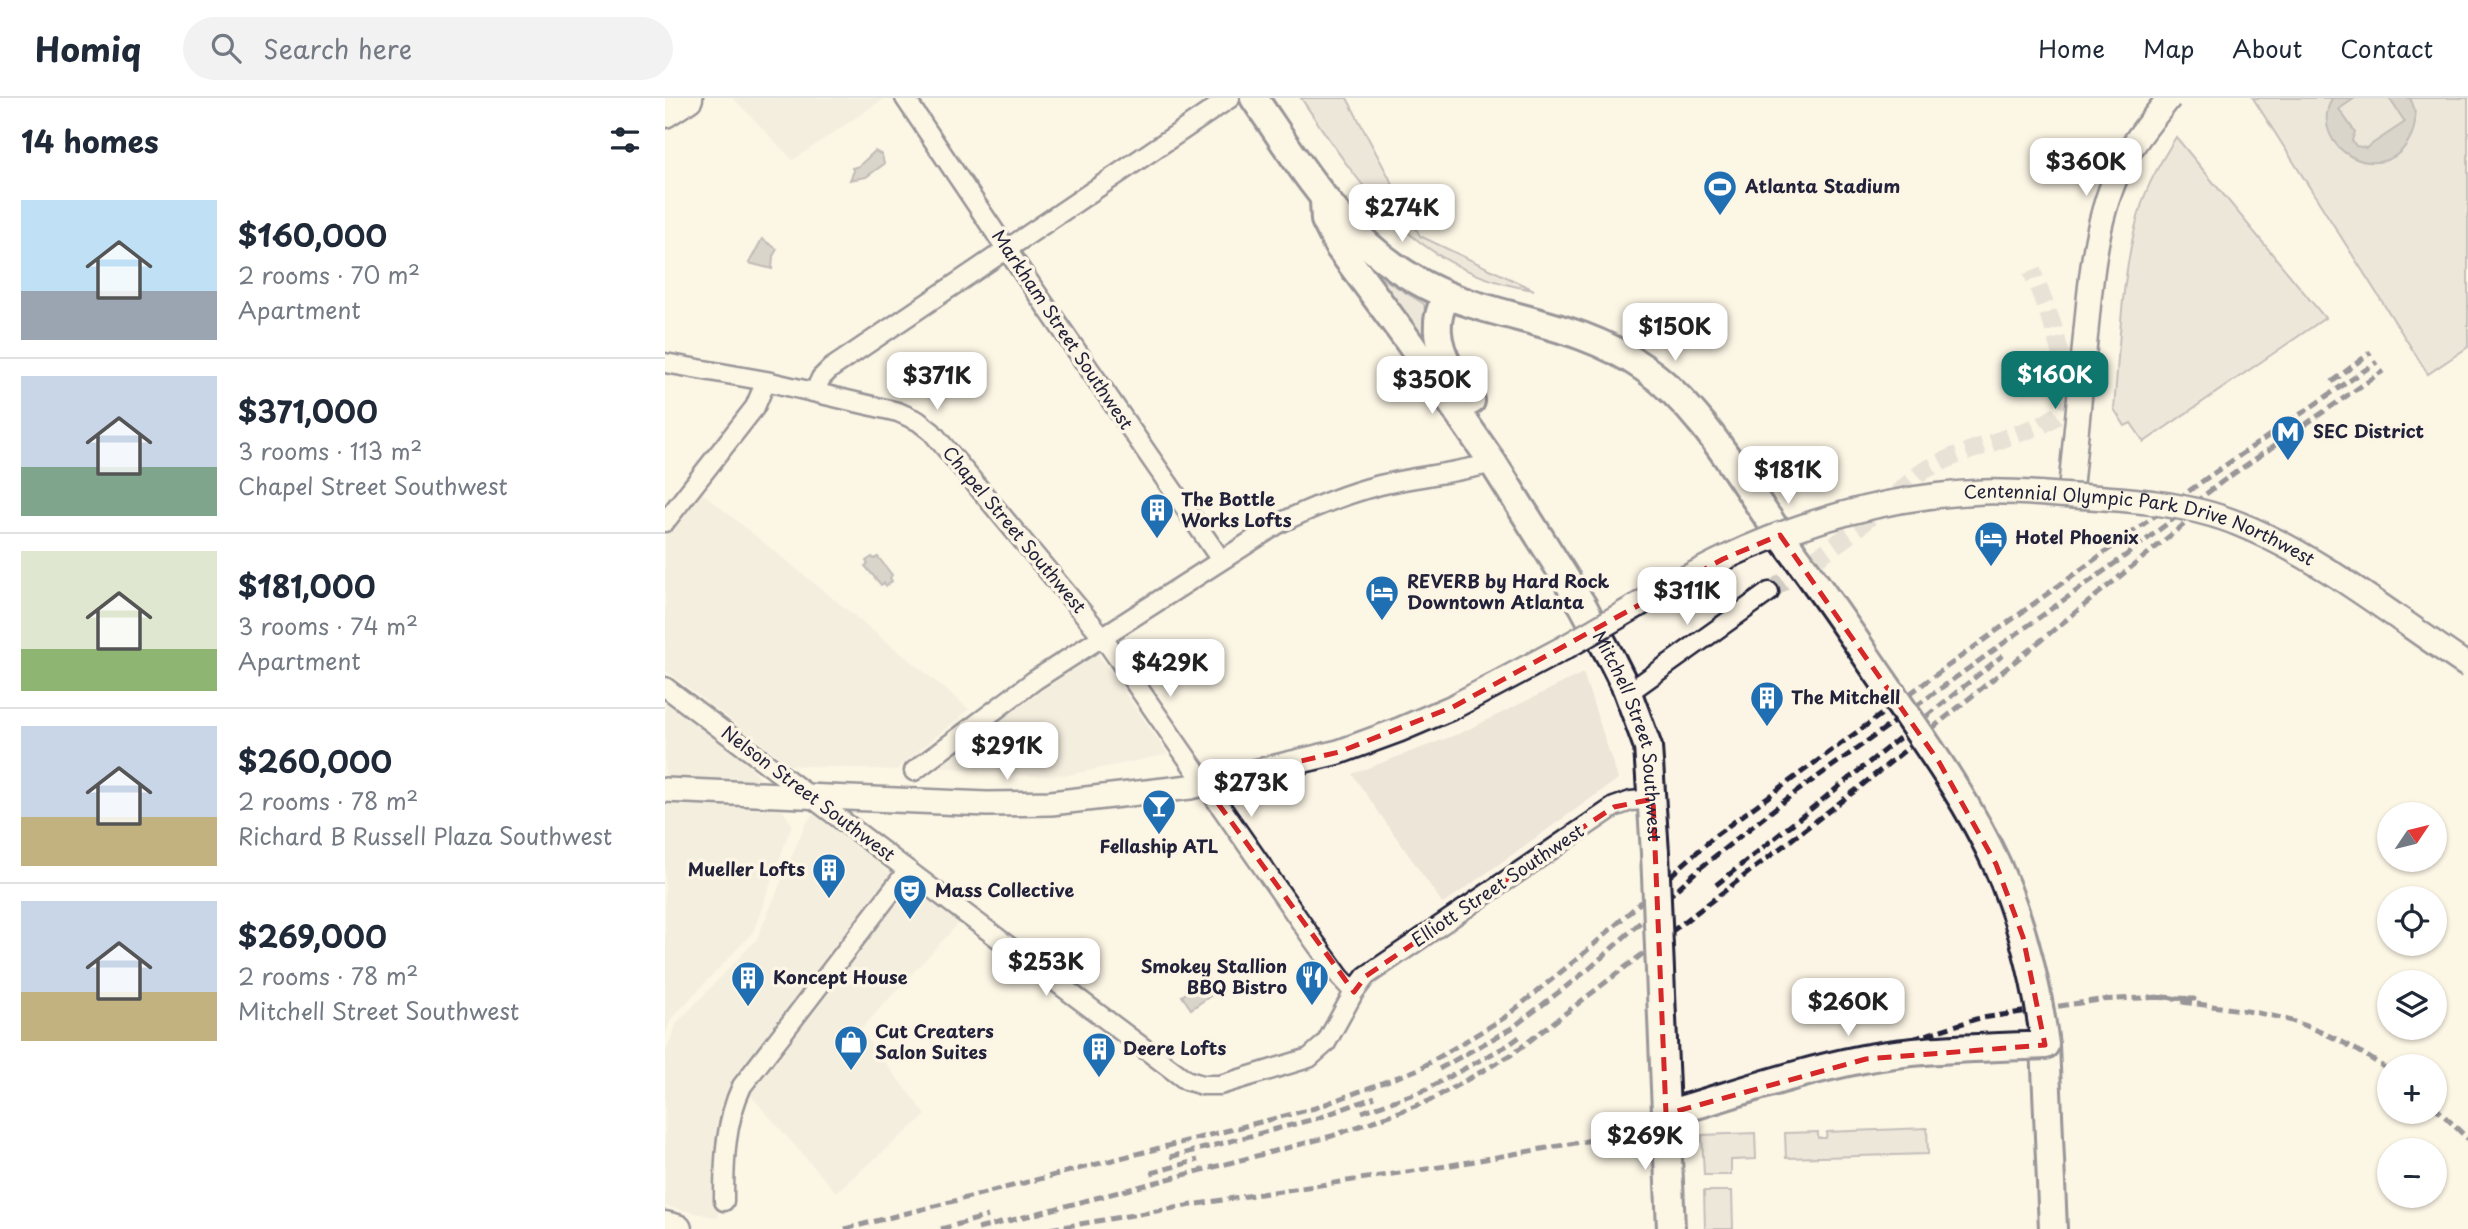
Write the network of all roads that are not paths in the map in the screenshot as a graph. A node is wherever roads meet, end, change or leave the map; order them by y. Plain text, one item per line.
1 (688, 98) edge
2 (905, 98) edge
3 (1230, 98) edge
4 (1254, 98) edge
5 (2169, 98) edge
6 (665, 113) edge
7 (1324, 200) junction
8 (1007, 250) junction
9 (1446, 295) junction
10 (665, 363) edge
11 (766, 380) junction
12 (815, 391) junction
13 (1493, 463) junction
14 (2070, 495) junction
15 (665, 522) edge
16 (1780, 535) junction
17 (1221, 560) junction
18 (1769, 592) tunnel mouth
19 (1103, 637) junction
20 (2468, 666) edge
21 (665, 687) edge
22 (1628, 693) junction
23 (914, 771) dead end
24 (1204, 784) junction
25 (665, 790) edge
26 (812, 798) junction
27 (1653, 799) junction
28 (908, 870) junction
29 (1354, 992) junction
30 (2045, 1045) junction
31 (1666, 1114) junction
32 (724, 1201) dead end
33 (665, 1226) edge
34 (677, 1229) edge
35 (1671, 1229) edge
36 (2053, 1229) edge

1 - 6 main road
2 - 8 street, Markham Street Southwest
3 - 8 street
4 - 7 main road
5 - 14 street, bridge
7 - 9 main road
7 - 13 main road, Mitchell Street Southwest
8 - 12 street
8 - 17 street, Markham Street Southwest
9 - 13 main road
9 - 16 main road
10 - 11 street, Chapel Street Southwest
11 - 12 street, Chapel Street Southwest
11 - 15 street
12 - 19 street, Chapel Street Southwest
13 - 17 street
13 - 22 main road, Mitchell Street Southwest
14 - 16 street, Centennial Olympic Park Drive Northwest, bridge
14 - 20 street, Centennial Olympic Park Drive Northwest, bridge
16 - 24 street, Centennial Olympic Park Drive Northwest, bridge
16 - 30 main road, bridge
17 - 19 street
18 - 22 street
19 - 23 street
19 - 24 street, Chapel Street Southwest
21 - 26 street, Nelson Street Southwest
22 - 27 main road, Mitchell Street Southwest
24 - 26 street, Centennial Olympic Park Drive Northwest
24 - 29 street, Chapel Street Southwest
25 - 26 street, Centennial Olympic Park Drive Northwest
26 - 28 street, Nelson Street Southwest
27 - 29 street, Elliott Street Southwest
27 - 31 main road, Mitchell Street Southwest, bridge
28 - 29 street, Nelson Street Southwest
28 - 32 street
30 - 31 main road, bridge
30 - 36 main road
31 - 35 main road, Mitchell Street Southwest, bridge
33 - 34 main road

